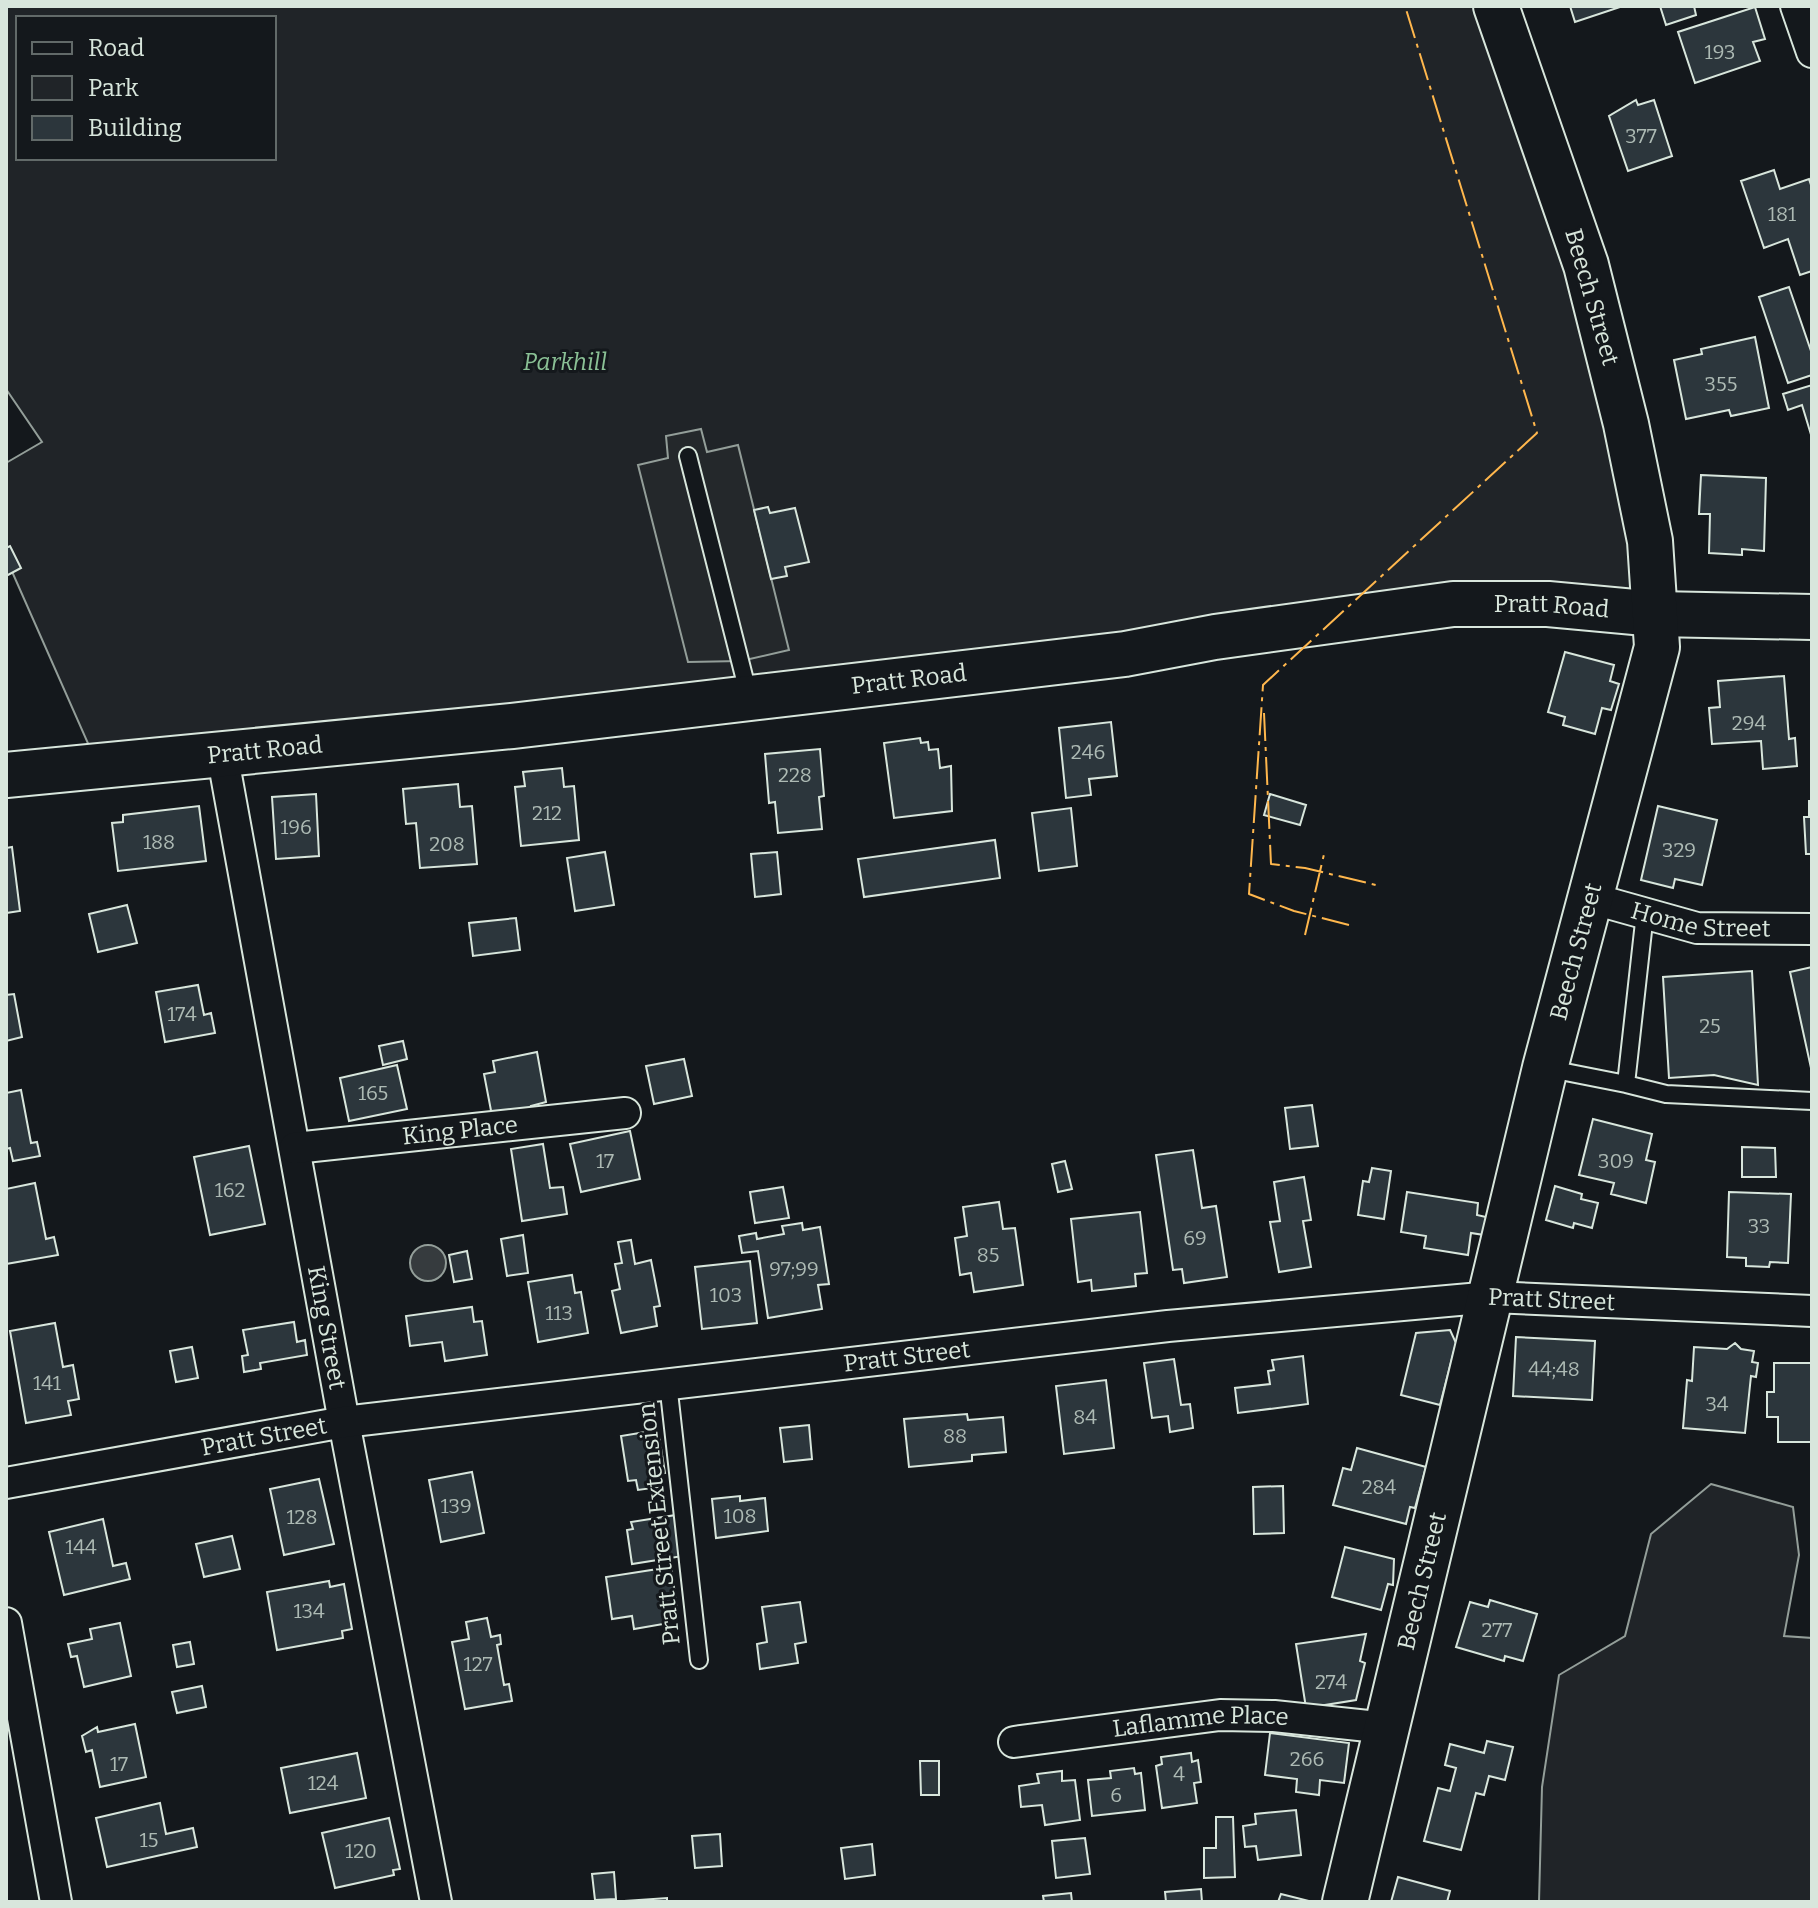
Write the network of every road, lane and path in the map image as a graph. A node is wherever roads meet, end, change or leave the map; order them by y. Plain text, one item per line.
1 (1496, 6) edge
2 (1796, 6) edge
3 (1812, 52) edge
4 (688, 456) dead end
5 (1656, 614) junction
6 (1812, 617) edge
7 (750, 698) junction
8 (222, 753) junction
9 (6, 775) edge
10 (1590, 898) junction
11 (1645, 913) junction
12 (1812, 929) edge
13 (1545, 1068) junction
14 (1626, 1084) junction
15 (1812, 1101) edge
16 (625, 1113) dead end
17 (295, 1148) junction
18 (1492, 1297) junction
19 (1812, 1311) edge
20 (668, 1383) junction
21 (344, 1422) junction
22 (6, 1483) edge
23 (6, 1623) edge
24 (699, 1660) dead end
25 (1387, 1728) junction
26 (1014, 1742) dead end
27 (56, 1902) edge
28 (436, 1902) edge
29 (1345, 1902) edge

1 - 5 street, Beech Street
2 - 3 street
4 - 7 lane
5 - 6 street, Pratt Road
5 - 7 street, Pratt Road
5 - 10 street, Beech Street
7 - 8 street, Pratt Road
8 - 9 street, Pratt Road
8 - 17 street, King Street
10 - 11 street, Home Street
10 - 13 street, Beech Street
11 - 12 street, Home Street
11 - 14 lane
13 - 14 lane
13 - 18 street, Beech Street
14 - 15 lane
16 - 17 street, King Place
17 - 21 street, King Street
18 - 19 street, Pratt Street
18 - 20 street, Pratt Street
18 - 25 street, Beech Street
20 - 21 street, Pratt Street
20 - 24 lane, Pratt Street Extension
21 - 22 street, Pratt Street
21 - 28 street, King Street
23 - 27 street
25 - 26 street, Laflamme Place
25 - 29 street, Beech Street

